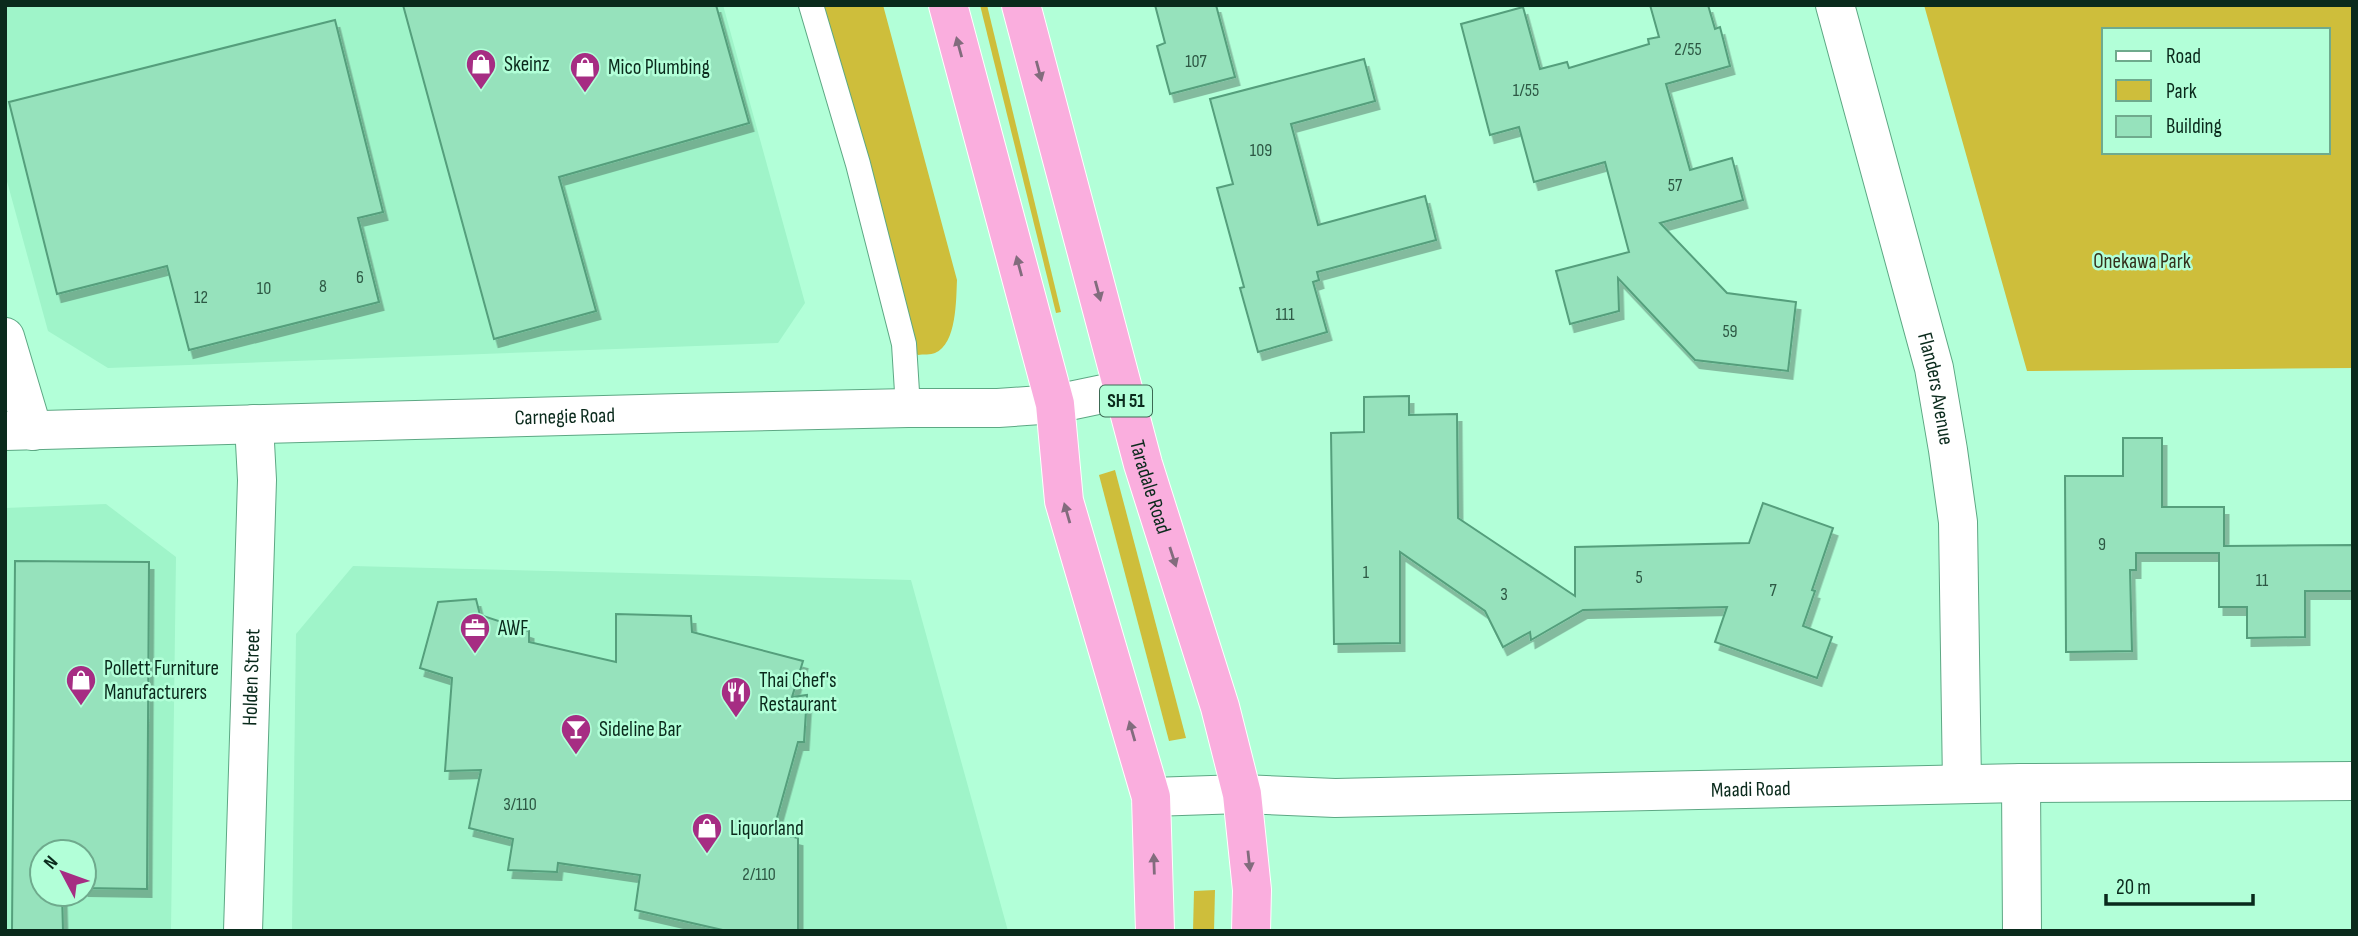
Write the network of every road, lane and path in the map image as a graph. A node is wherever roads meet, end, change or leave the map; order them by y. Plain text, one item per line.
1 (811, 5) edge
2 (948, 5) edge
3 (1021, 5) edge
4 (1835, 5) edge
5 (5, 337) edge
6 (1122, 390) junction
7 (1055, 404) junction
8 (908, 408) junction
9 (254, 424) junction
10 (19, 431) edge
11 (2353, 781) edge
12 (2021, 783) junction
13 (1962, 784) junction
14 (1241, 794) junction
15 (1151, 797) junction
16 (243, 931) edge
17 (1155, 931) edge
18 (1251, 931) edge
19 (2022, 931) edge

1 - 8 lane
7 -> 2 highway
3 -> 6 highway, Taradale Road / SH 51
4 - 13 street, Flanders Avenue
5 - 10 street
6 - 7 street, Carnegie Road
6 -> 14 highway, Taradale Road / SH 51
7 - 8 street, Carnegie Road
15 -> 7 highway
8 - 9 street, Carnegie Road
9 - 10 street, Carnegie Road
9 - 16 street, Holden Street
11 - 12 street, Maadi Road
12 - 13 street, Maadi Road
12 - 19 street
13 - 14 street, Maadi Road
14 - 15 street, Maadi Road
14 -> 18 highway, Taradale Road / SH 51
17 -> 15 highway

